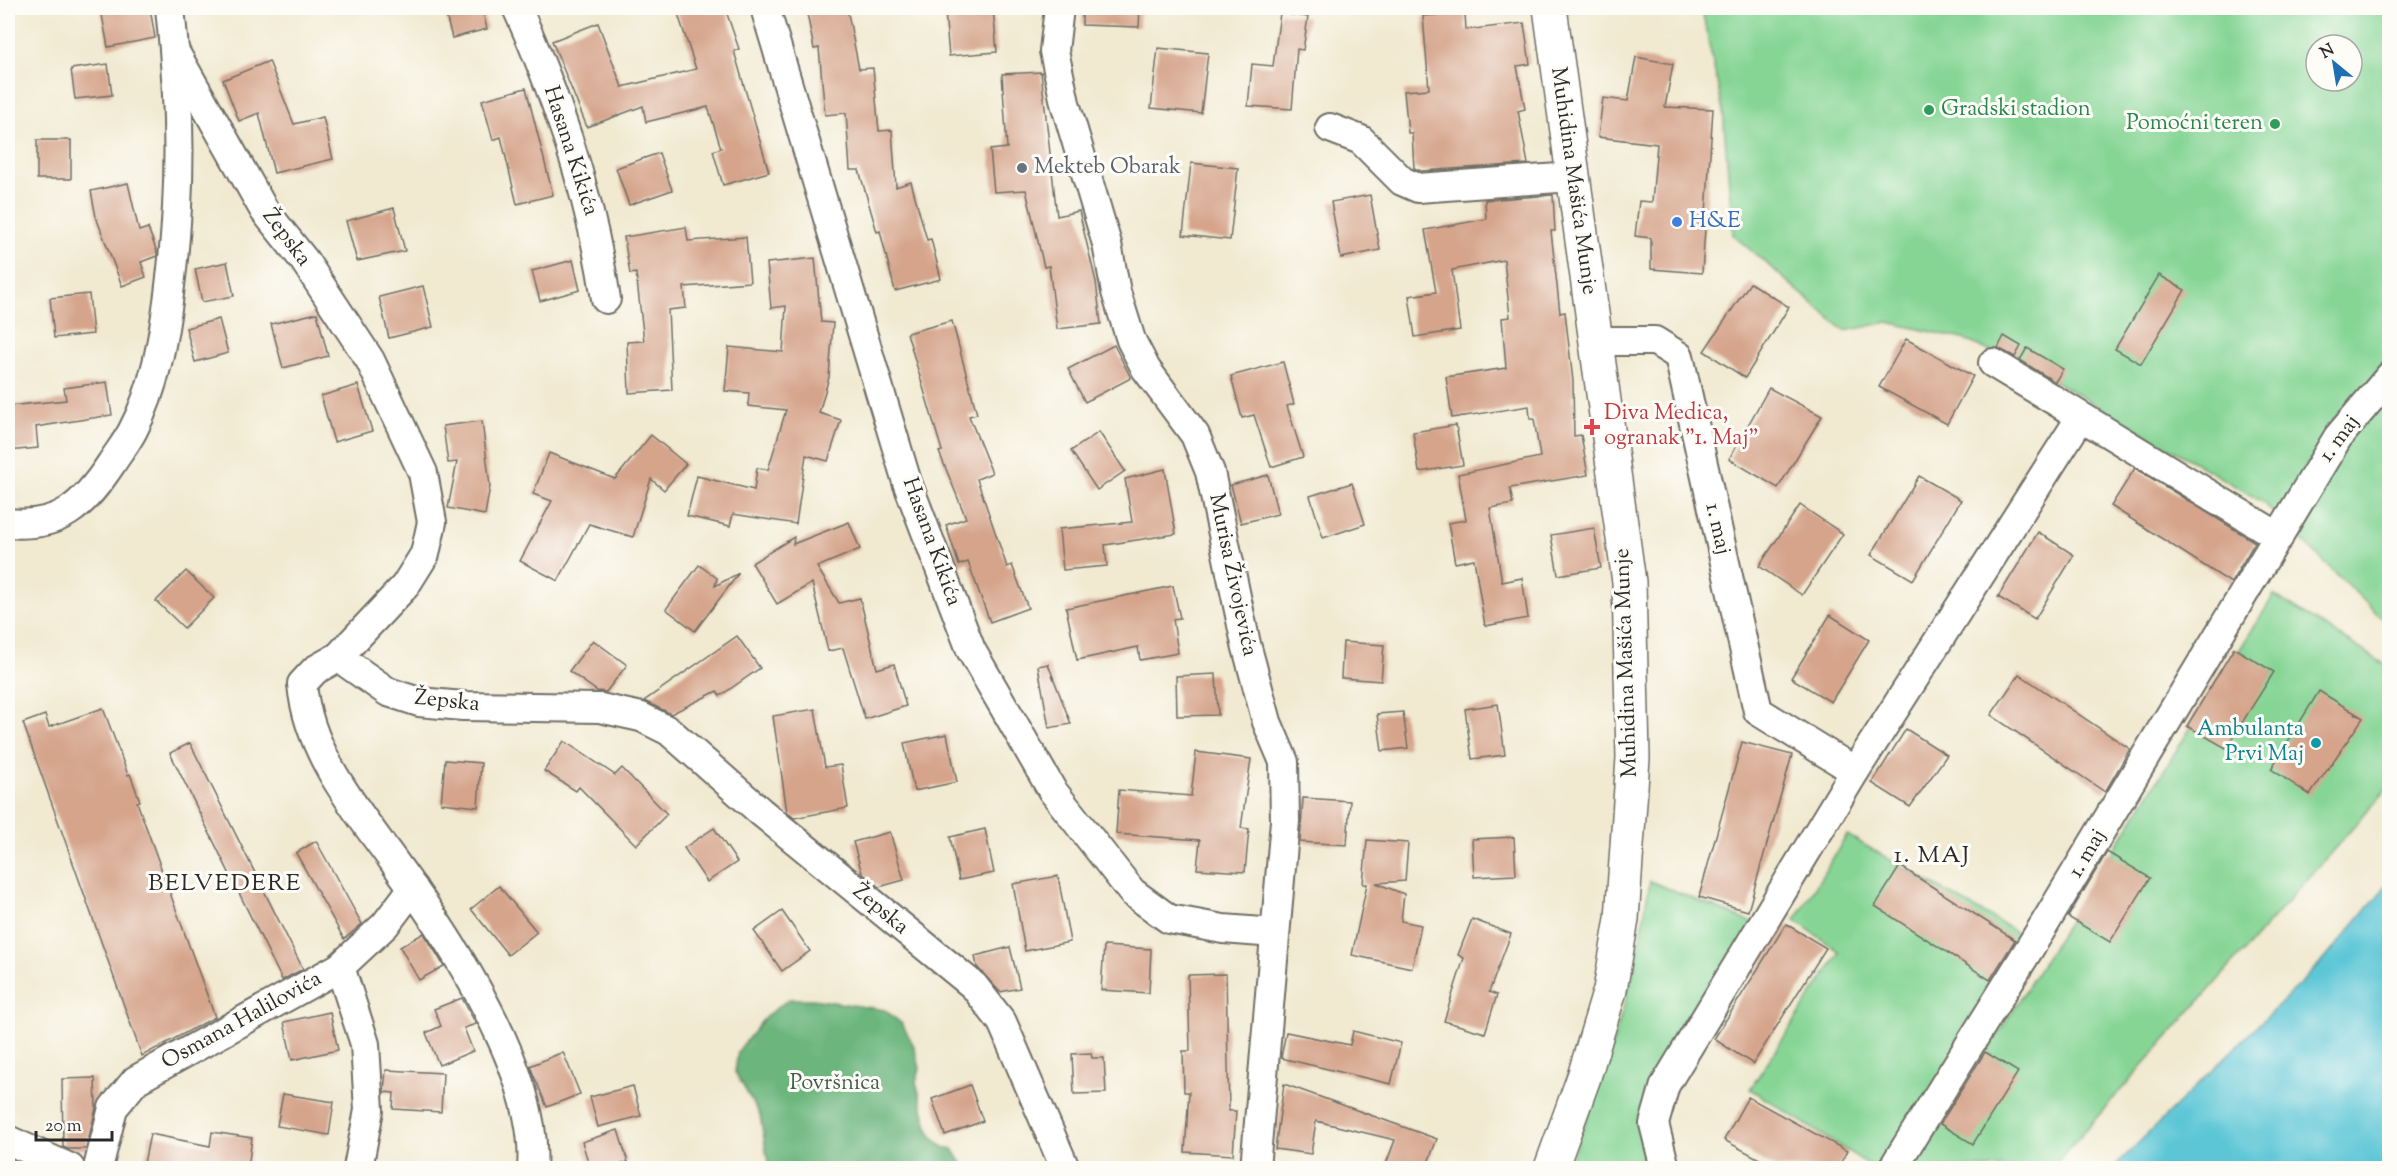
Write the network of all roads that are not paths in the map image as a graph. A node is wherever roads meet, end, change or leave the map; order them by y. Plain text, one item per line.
1 (170, 8) edge
2 (517, 8) edge
3 (765, 8) edge
4 (1059, 8) edge
5 (1550, 8) edge
6 (175, 52) junction
7 (1330, 128) dead end
8 (1572, 177) junction
9 (606, 299) dead end
10 (1595, 341) junction
11 (1993, 363) dead end
12 (2390, 376) edge
13 (2081, 417) junction
14 (8, 524) edge
15 (2279, 537) junction
16 (338, 657) junction
17 (1855, 771) junction
18 (413, 888) junction
19 (1275, 933) junction
20 (340, 967) junction
21 (8, 1140) edge
22 (70, 1168) edge
23 (98, 1168) edge
24 (358, 1168) edge
25 (532, 1168) edge
26 (1065, 1168) edge
27 (1255, 1168) edge
28 (1551, 1168) edge
29 (1665, 1168) edge
30 (1893, 1168) edge

1 - 6 street
2 - 9 street, Hasana Kikića
3 - 19 street, Hasana Kikića
4 - 19 street, Murisa Živojevića
5 - 8 main road, Muhidina Mašića Munje
6 - 14 street
6 - 16 street, Žepska
7 - 8 street
8 - 10 main road, Muhidina Mašića Munje
10 - 17 street, 1. maj
10 - 28 main road, Muhidina Mašića Munje
11 - 13 street
12 - 15 street, 1. maj
13 - 15 street
13 - 17 street
15 - 30 street, 1. maj
16 - 18 street
16 - 26 street, Žepska
17 - 29 street
18 - 20 street, Osmana Halilovića
18 - 25 street
19 - 27 street, Murisa Živojevića
20 - 23 street, Osmana Halilovića
20 - 24 street
21 - 22 street

